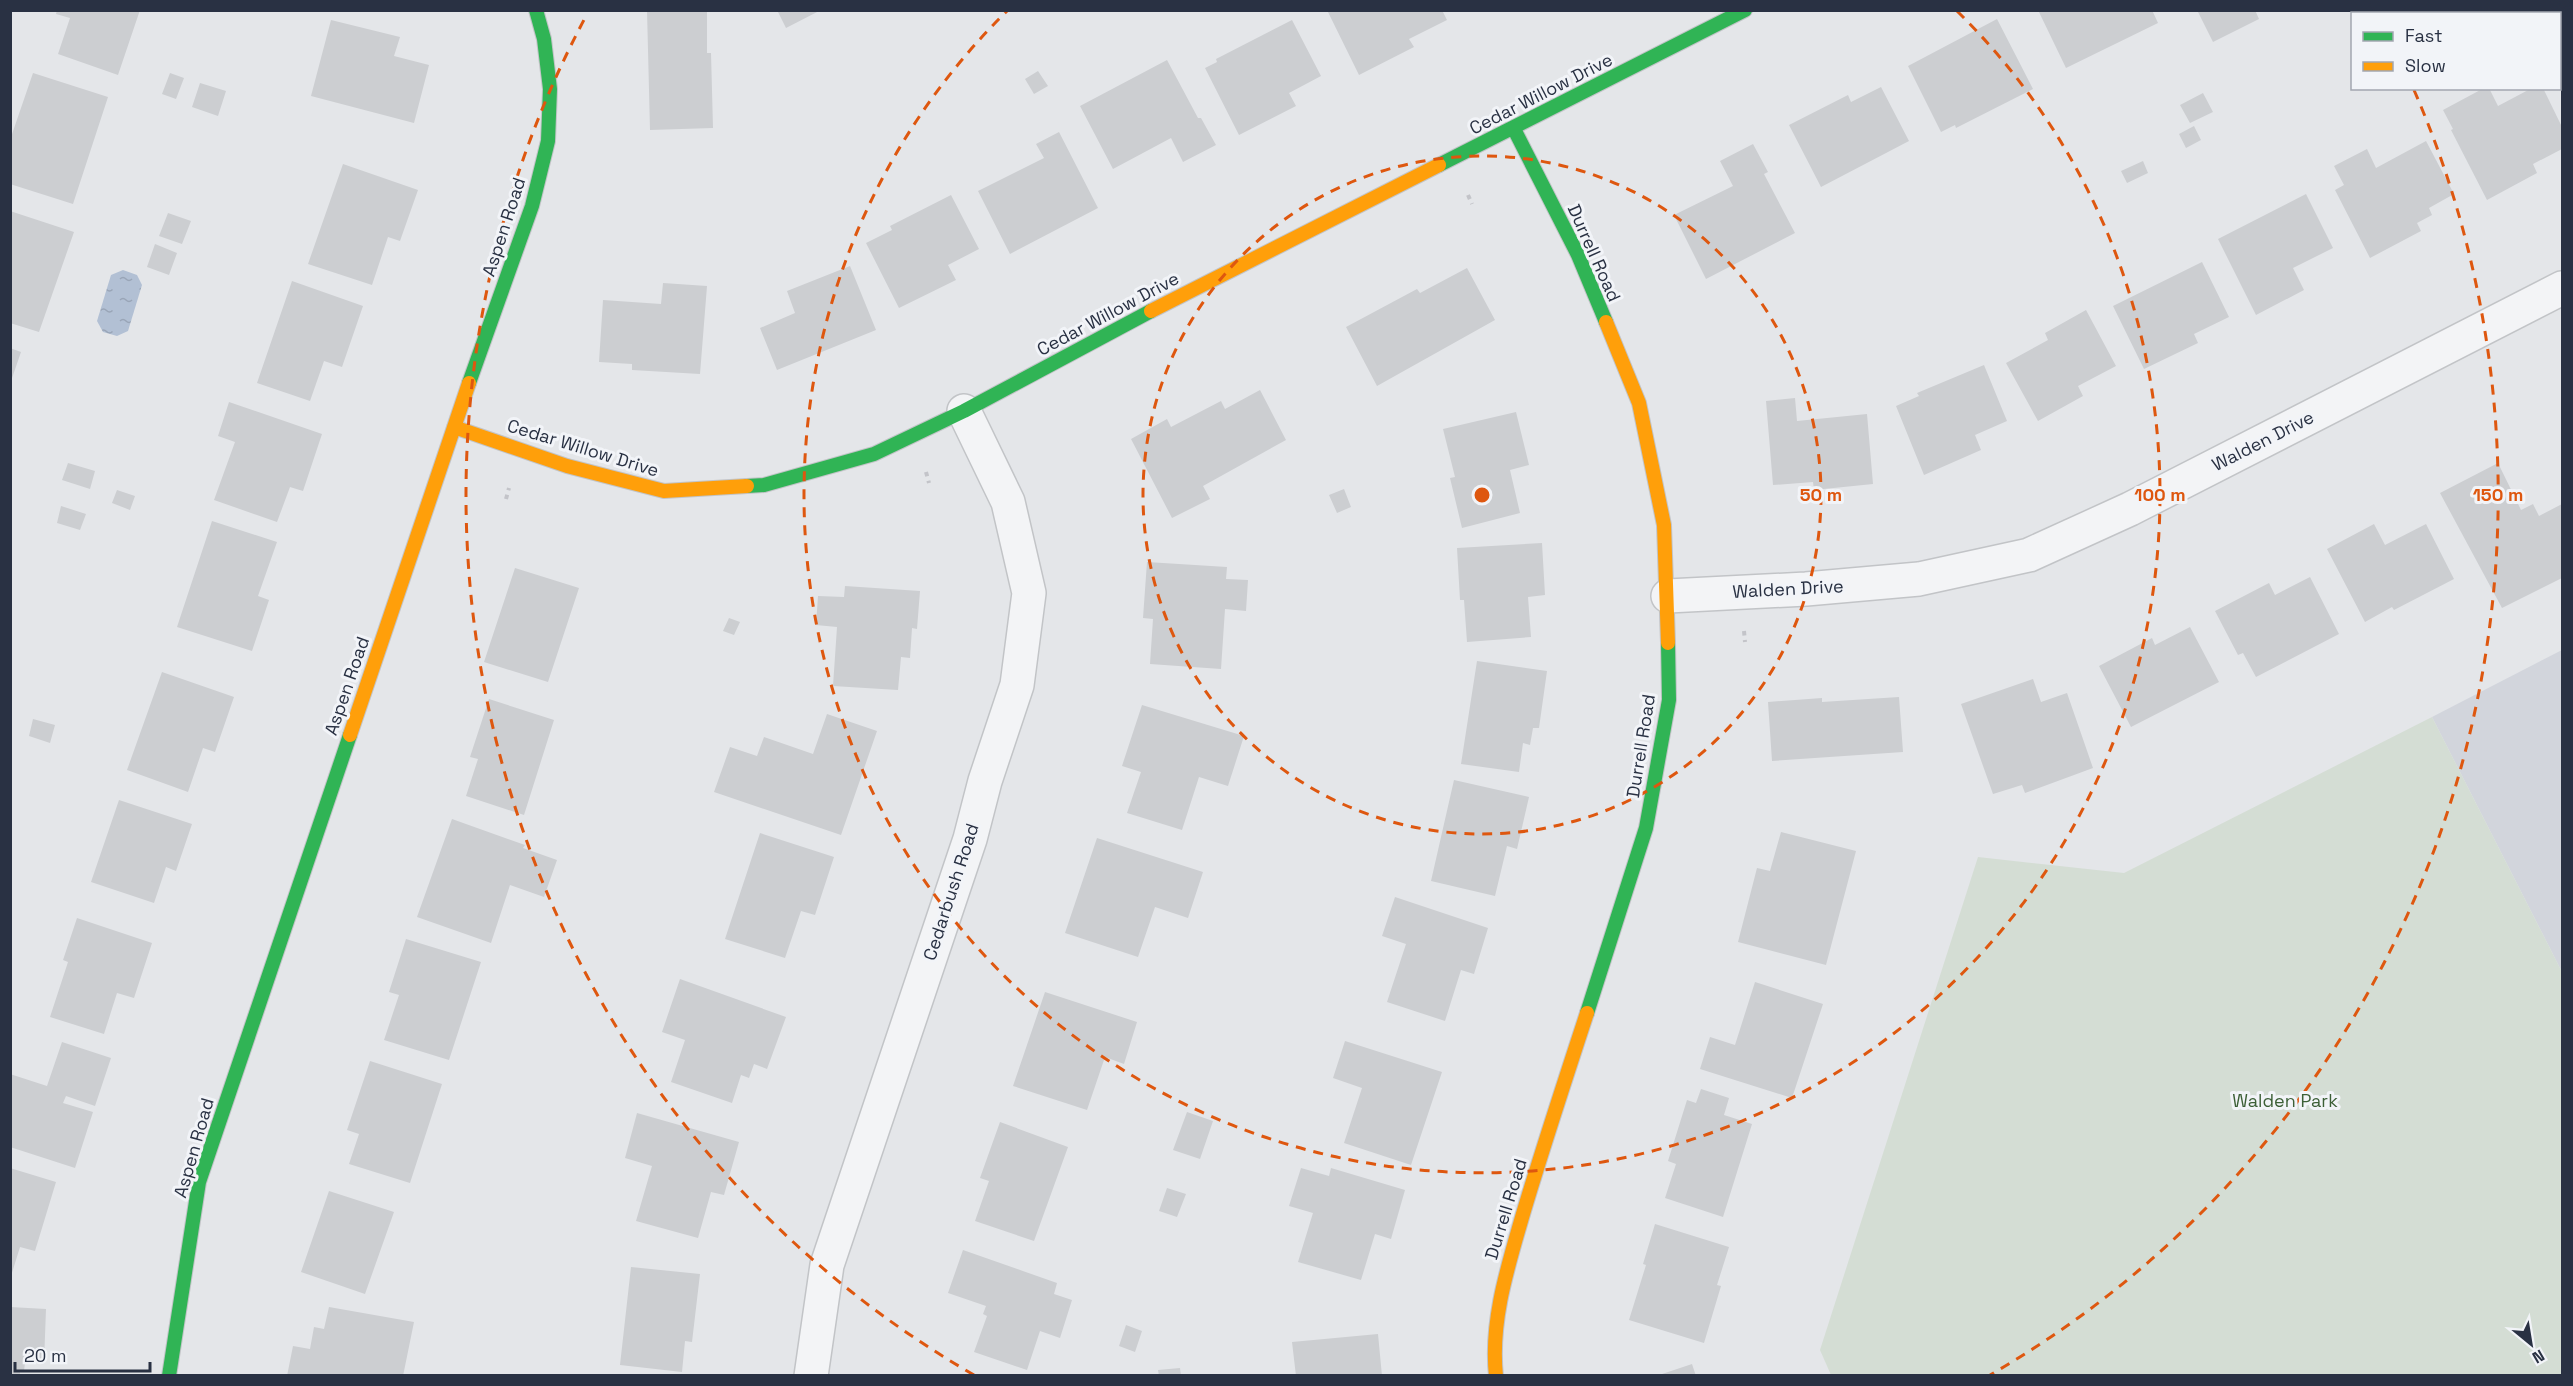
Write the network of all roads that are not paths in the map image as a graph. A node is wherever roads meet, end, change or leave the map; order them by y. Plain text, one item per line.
1 (536, 10) edge
2 (1745, 10) edge
3 (1514, 129) junction
4 (2562, 288) edge
5 (964, 411) junction
6 (454, 427) junction
7 (1668, 596) junction
8 (169, 1376) edge
9 (811, 1376) edge
10 (1496, 1376) edge

1 - 6 street, Aspen Road
2 - 3 street, Cedar Willow Drive
3 - 5 street, Cedar Willow Drive
3 - 7 street, Durrell Road
4 - 7 street, Walden Drive
5 - 6 street, Cedar Willow Drive
5 - 9 street, Cedarbush Road
6 - 8 street, Aspen Road
7 - 10 street, Durrell Road

